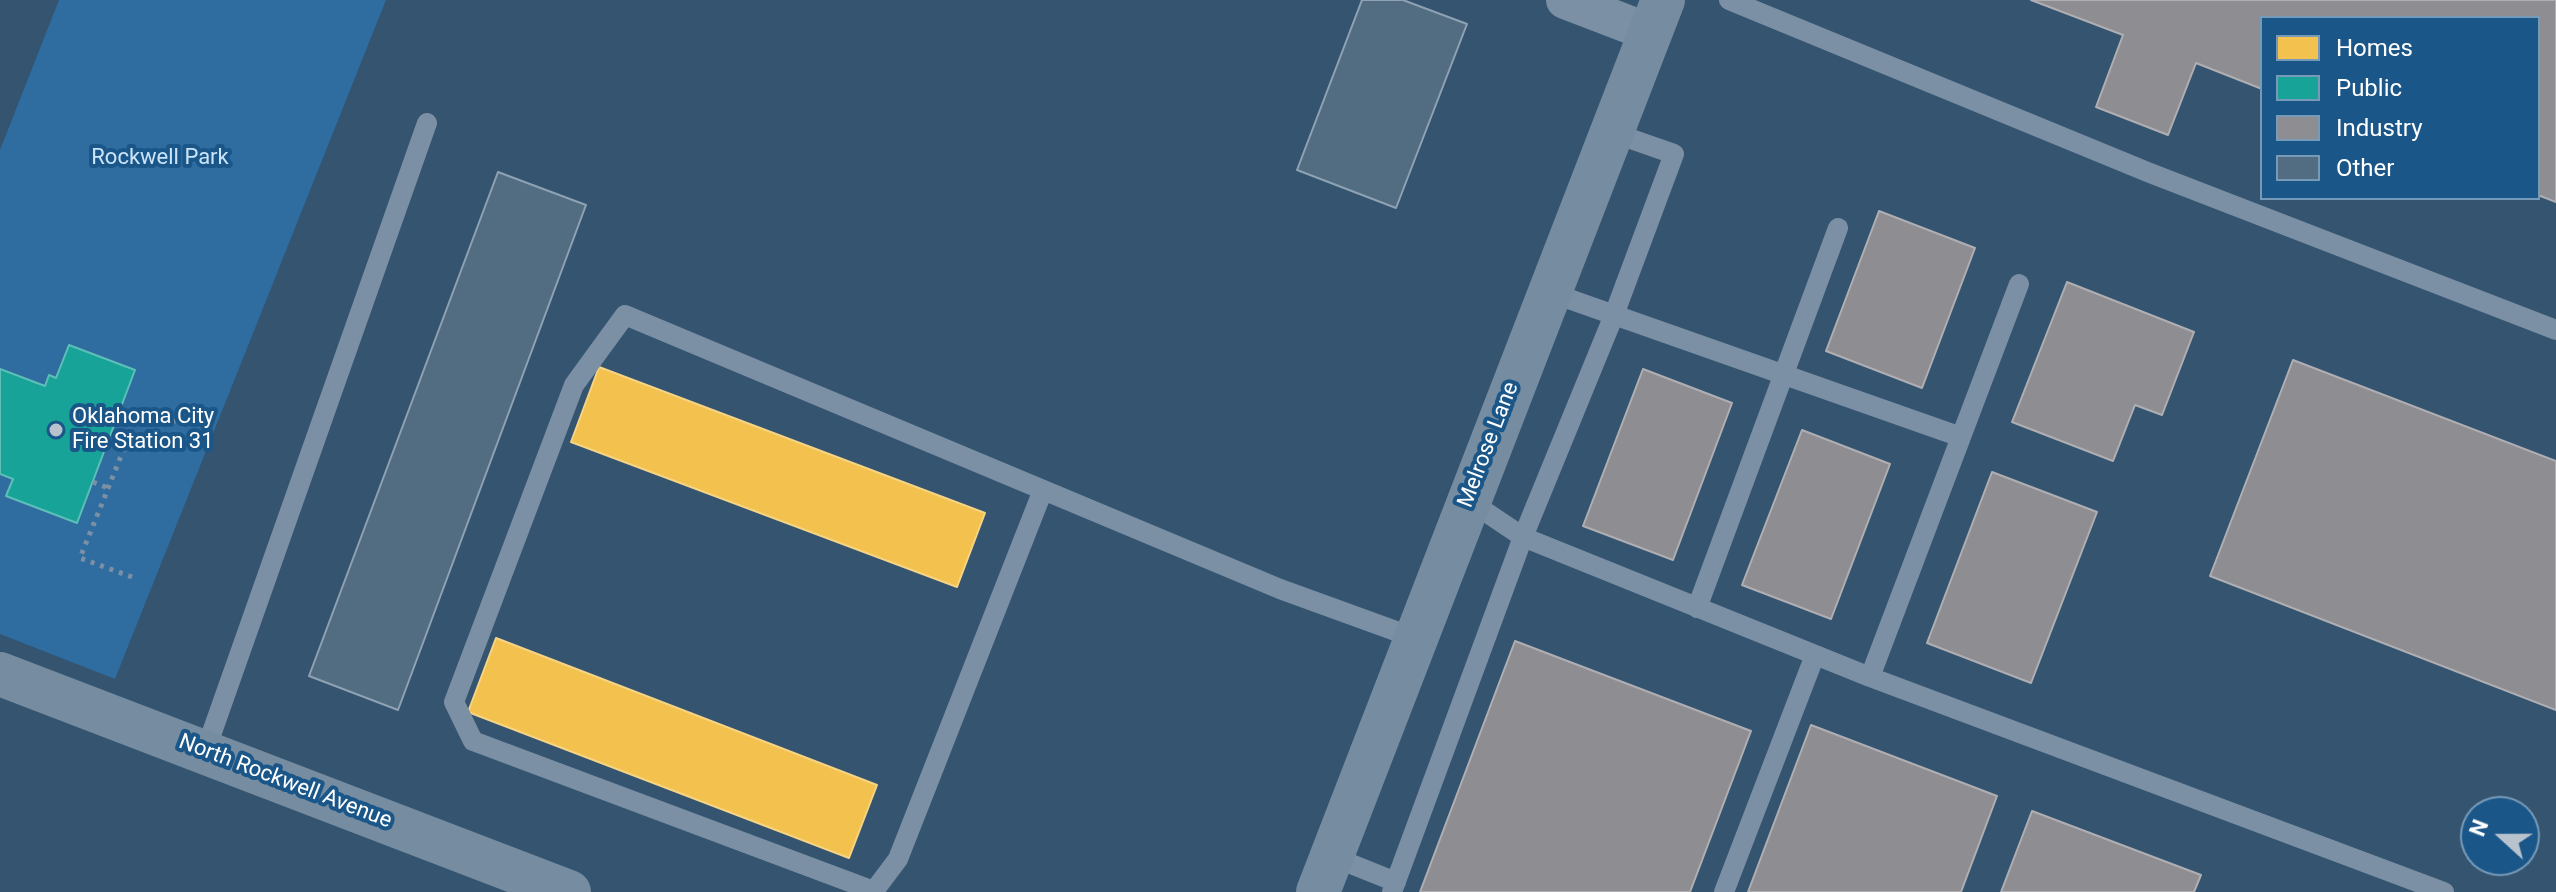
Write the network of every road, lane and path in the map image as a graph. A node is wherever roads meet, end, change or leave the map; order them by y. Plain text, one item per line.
1 (1565, 0) edge
2 (1729, 0) edge
3 (1657, 16) edge
4 (427, 123) dead end
5 (1611, 132) junction
6 (1838, 228) dead end
7 (2019, 284) dead end
8 (1549, 292) junction
9 (1614, 315) junction
10 (2556, 330) edge
11 (1783, 375) junction
12 (190, 427) dead end
13 (1961, 437) junction
14 (93, 482) dead end
15 (108, 488) junction
16 (1043, 490) junction
17 (1468, 500) junction
18 (1523, 537) junction
19 (132, 577) dead end
20 (1697, 608) junction
21 (1415, 638) junction
22 (1815, 655) junction
23 (0, 674) edge
24 (1870, 677) junction
25 (205, 752) junction
26 (1324, 874) edge
27 (1394, 887) edge
28 (560, 890) edge
29 (1724, 892) edge
30 (2444, 892) edge

1 - 3 street
2 - 10 lane
3 - 5 street, Melrose Lane
4 - 25 lane
5 - 8 street, Melrose Lane
5 - 9 lane
6 - 11 lane
7 - 13 lane
8 - 9 lane
8 - 17 street, Melrose Lane
9 - 11 lane
9 - 18 lane
11 - 13 lane
11 - 20 lane
12 - 15 path
13 - 24 lane
14 - 15 path
15 - 19 path
16 - 16 lane
16 - 21 lane
17 - 18 lane
17 - 21 street, Melrose Lane
18 - 20 lane
18 - 27 lane
20 - 22 lane
21 - 26 street, Melrose Lane
22 - 24 lane
22 - 29 lane
23 - 25 street, North Rockwell Avenue
24 - 30 lane
25 - 28 street, North Rockwell Avenue
26 - 27 lane

